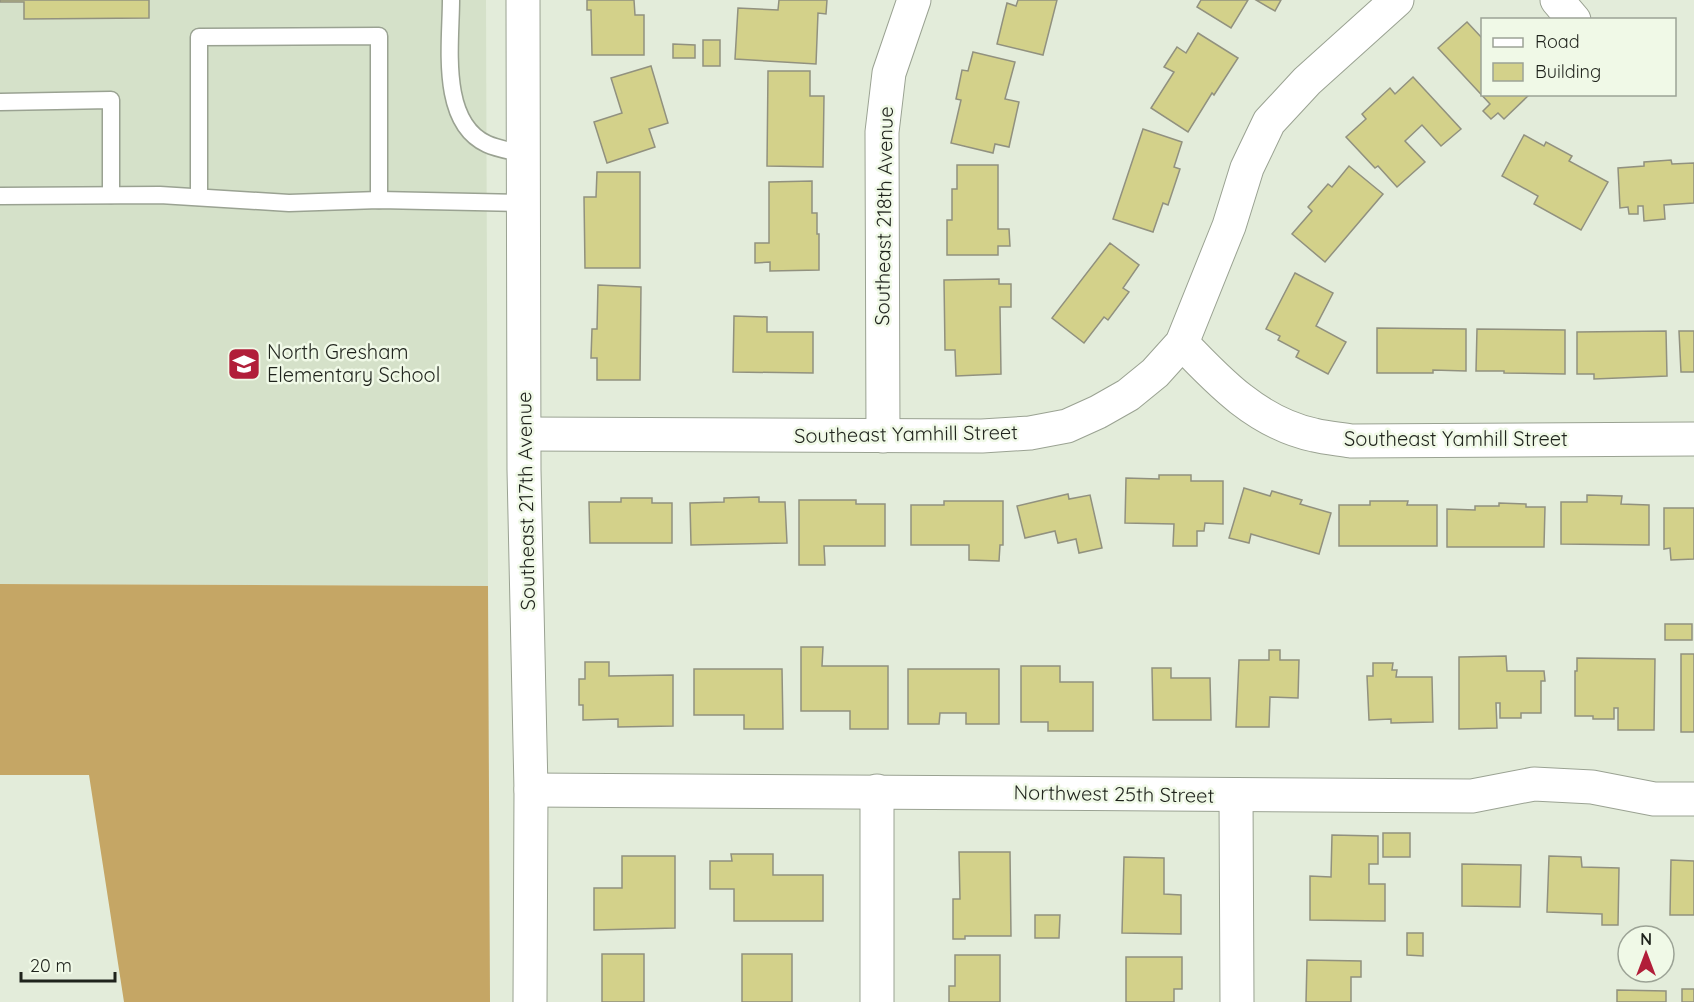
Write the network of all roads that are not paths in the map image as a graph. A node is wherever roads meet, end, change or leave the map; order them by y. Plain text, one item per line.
1 (451, 0) edge
2 (523, 0) edge
3 (914, 0) edge
4 (1397, 0) edge
5 (1557, 0) edge
6 (1572, 18) edge
7 (0, 102) edge
8 (523, 154) junction
9 (111, 195) junction
10 (0, 196) edge
11 (199, 196) junction
12 (379, 200) junction
13 (524, 203) junction
14 (1182, 343) junction
15 (525, 434) junction
16 (883, 436) junction
17 (1694, 439) edge
18 (531, 790) junction
19 (877, 791) junction
20 (1236, 795) junction
21 (1694, 799) edge
22 (530, 1002) edge
23 (878, 1002) edge
24 (1237, 1002) edge

1 - 8 lane
2 - 8 street, Southeast 217th Avenue
3 - 16 street, Southeast 218th Avenue
4 - 14 street
5 - 6 street
7 - 9 lane
8 - 13 street, Southeast 217th Avenue
9 - 10 lane
9 - 11 lane
11 - 12 lane
11 - 12 lane
12 - 13 lane
13 - 15 street, Southeast 217th Avenue
14 - 16 street, Southeast Yamhill Street
14 - 17 street, Southeast Yamhill Street
15 - 16 street, Southeast Yamhill Street
15 - 18 street, Southeast 217th Avenue
18 - 19 street, Northwest 25th Street
18 - 22 street, Southeast 217th Avenue
19 - 20 street, Northwest 25th Street
19 - 23 street
20 - 21 street, Northwest 25th Street
20 - 24 street

